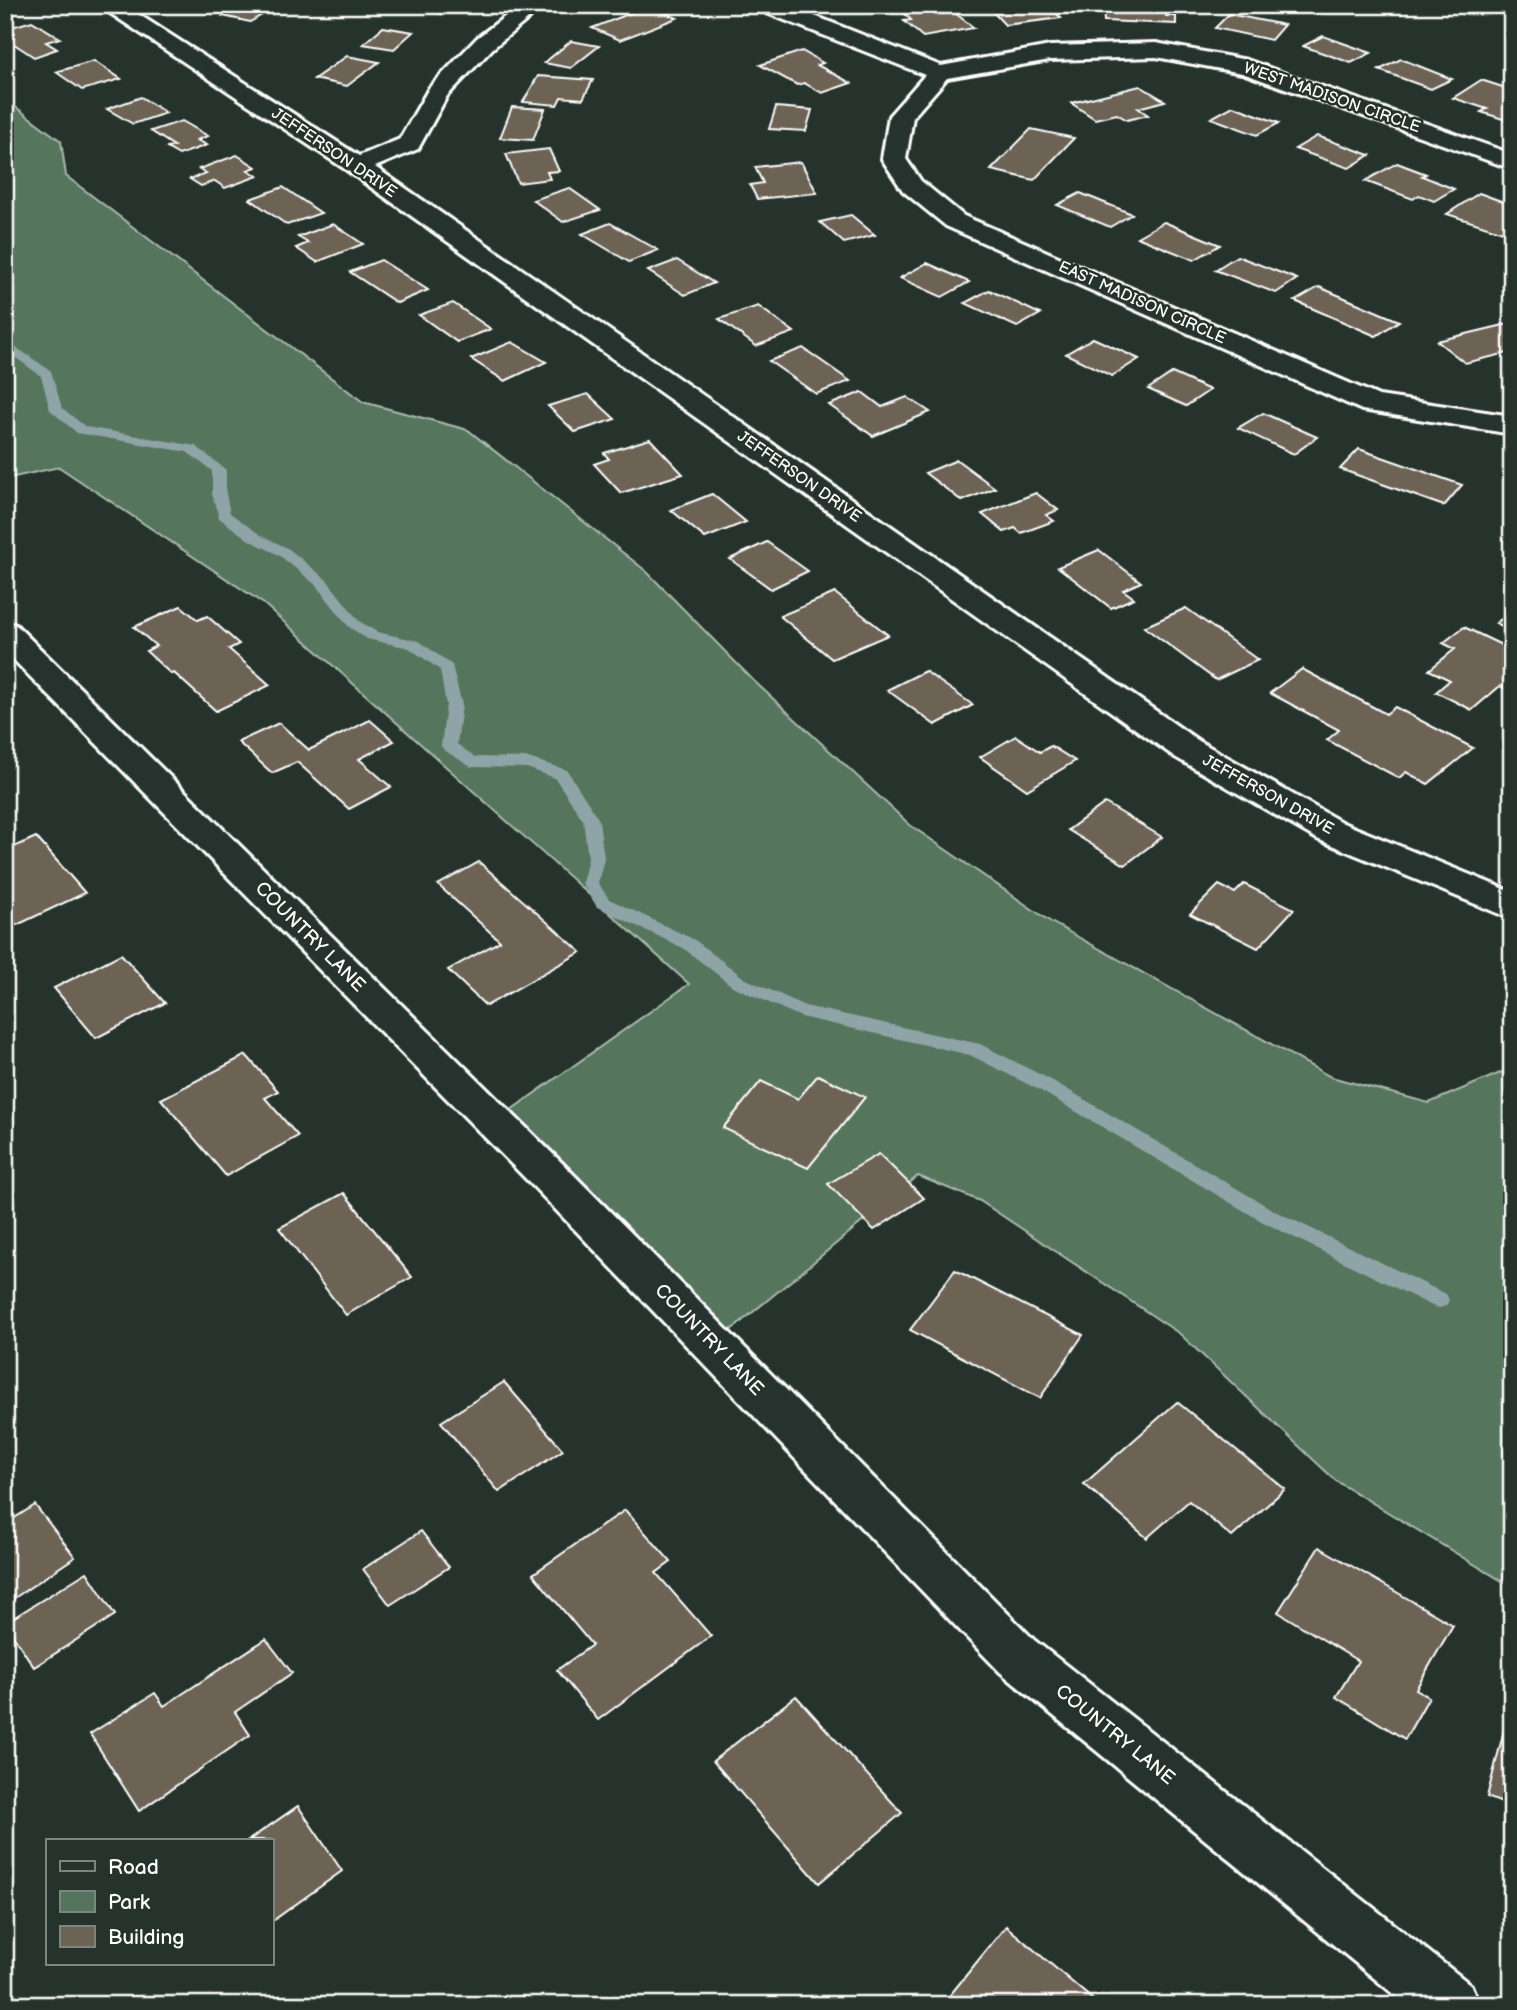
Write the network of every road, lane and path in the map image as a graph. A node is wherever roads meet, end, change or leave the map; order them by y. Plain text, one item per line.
1 (109, 5) edge
2 (534, 5) edge
3 (767, 5) edge
4 (939, 73) junction
5 (1512, 162) edge
6 (357, 166) junction
7 (1512, 425) edge
8 (5, 632) edge
9 (1512, 906) edge
10 (1451, 2005) edge

1 - 6 street, JEFFERSON DRIVE
2 - 6 street
3 - 4 street
4 - 5 street, WEST MADISON CIRCLE
4 - 7 street, EAST MADISON CIRCLE
6 - 9 street, JEFFERSON DRIVE
8 - 10 street, COUNTRY LANE

